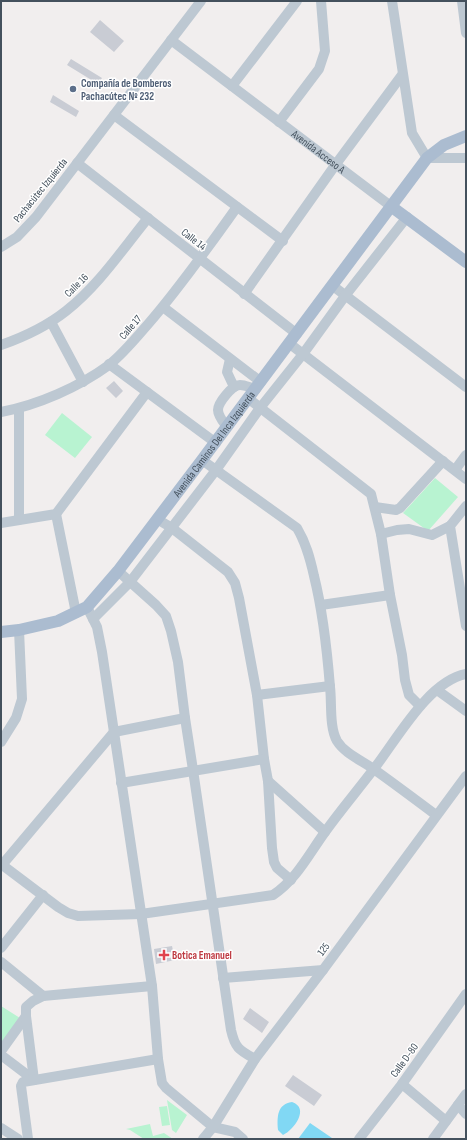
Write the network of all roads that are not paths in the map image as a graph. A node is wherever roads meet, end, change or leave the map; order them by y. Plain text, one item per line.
1 (201, 1) edge
2 (297, 1) edge
3 (321, 1) edge
4 (392, 1) edge
5 (462, 1) edge
6 (466, 32) edge
7 (171, 40) junction
8 (402, 75) junction
9 (232, 86) junction
10 (114, 115) junction
11 (280, 122) junction
12 (466, 136) edge
13 (427, 158) junction
14 (466, 158) edge
15 (77, 163) junction
16 (336, 164) junction
17 (238, 207) junction
18 (392, 207) junction
19 (407, 217) junction
20 (148, 218) junction
21 (283, 241) junction
22 (1, 247) edge
23 (200, 259) junction
24 (466, 262) edge
25 (333, 286) junction
26 (244, 294) junction
27 (345, 296) junction
28 (163, 307) junction
29 (51, 322) junction
30 (293, 339) junction
31 (1, 345) edge
32 (303, 354) junction
33 (230, 359) junction
34 (109, 364) junction
35 (83, 382) junction
36 (234, 387) junction
37 (466, 387) edge
38 (255, 390) junction
39 (147, 392) junction
40 (19, 408) junction
41 (260, 408) junction
42 (1, 412) edge
43 (227, 427) junction
44 (216, 442) junction
45 (466, 455) edge
46 (202, 460) junction
47 (442, 461) junction
48 (216, 470) junction
49 (455, 470) junction
50 (466, 479) edge
51 (466, 506) edge
52 (375, 507) junction
53 (56, 514) junction
54 (158, 519) junction
55 (19, 520) junction
56 (1, 523) edge
57 (450, 526) junction
58 (172, 528) junction
59 (381, 534) junction
60 (118, 571) junction
61 (130, 582) junction
62 (390, 595) junction
63 (321, 605) junction
64 (87, 607) junction
65 (76, 613) junction
66 (93, 619) junction
67 (466, 626) edge
68 (19, 630) junction
69 (1, 632) edge
70 (466, 674) edge
71 (330, 686) junction
72 (437, 690) junction
73 (257, 695) junction
74 (420, 706) junction
75 (466, 711) edge
76 (184, 718) junction
77 (114, 732) junction
78 (1, 742) edge
79 (264, 759) junction
80 (374, 769) junction
81 (194, 770) junction
82 (466, 776) edge
83 (268, 781) junction
84 (121, 783) junction
85 (436, 815) junction
86 (325, 832) junction
87 (1, 865) edge
88 (291, 880) junction
89 (43, 895) junction
90 (212, 904) junction
91 (141, 914) junction
92 (1, 948) edge
93 (1, 962) edge
94 (323, 970) junction
95 (223, 978) junction
96 (152, 986) junction
97 (466, 994) edge
98 (43, 996) junction
99 (26, 1016) junction
100 (1, 1051) edge
101 (1, 1055) edge
102 (158, 1059) junction
103 (255, 1060) junction
104 (34, 1080) junction
105 (402, 1084) junction
106 (466, 1094) edge
107 (458, 1105) junction
108 (466, 1114) edge
109 (446, 1121) junction
110 (213, 1127) junction
111 (1, 1128) edge
112 (18, 1139) edge
113 (28, 1139) edge
114 (202, 1139) edge
115 (243, 1139) edge
116 (359, 1139) edge
117 (432, 1139) edge

1 - 7 street, Pachacútec Izquierda
2 - 9 street
3 - 11 street
4 - 8 street
5 - 6 street
7 - 9 street, Avenida Acceso A
7 - 10 street, Pachacútec Izquierda
8 - 13 street
8 - 16 street
9 - 11 street, Avenida Acceso A
10 - 15 street, Pachacútec Izquierda
10 - 17 street
11 - 16 street, Avenida Acceso A
12 - 13 main road, Avenida Caminos Del Inca Izquierda
13 - 14 street
13 - 18 main road, Avenida Caminos Del Inca Izquierda
15 - 20 street, Calle 14
15 - 22 street, Pachacútec Izquierda
16 - 18 street, Avenida Acceso A
16 - 21 street
17 - 21 street
17 - 23 street, Calle 17
18 - 19 main road, Avenida Acceso A
18 - 25 main road, Avenida Caminos Del Inca Izquierda
19 - 24 main road, Avenida Acceso A
19 - 27 street
20 - 23 street, Calle 14
20 - 29 street, Calle 16
21 - 26 street
23 - 26 street, Calle 14
23 - 28 street, Calle 17
25 - 27 street
25 - 30 main road, Avenida Caminos Del Inca Izquierda
26 - 30 street, Calle 14
27 - 32 street
27 - 37 street
28 - 33 street
28 - 34 street, Calle 17
29 - 31 street, Calle 16
29 - 35 street
30 - 32 street, Calle 14
30 - 38 main road, Avenida Caminos Del Inca Izquierda
32 - 41 street
32 - 47 street, Calle 14
33 - 36 street
33 - 38 street
34 - 35 street, Calle 17
34 - 39 street
35 - 40 street, Calle 17
36 - 38 street
36 - 43 street
38 - 41 street
38 - 43 main road, Avenida Caminos Del Inca Izquierda
39 - 44 street
39 - 53 street
40 - 42 street, Calle 17
40 - 55 street
41 - 48 street
41 - 52 street
43 - 44 main road, Avenida Caminos Del Inca Izquierda
44 - 46 main road, Avenida Caminos Del Inca Izquierda
45 - 49 street
46 - 48 street
46 - 54 main road, Avenida Caminos Del Inca Izquierda
47 - 49 street, Calle 14
47 - 52 street
48 - 58 street
48 - 63 street
49 - 50 street, Calle 14
51 - 57 street
52 - 59 street
53 - 55 street
53 - 65 street
54 - 58 street
54 - 60 main road, Avenida Caminos Del Inca Izquierda
55 - 56 street
57 - 59 street
57 - 67 street
58 - 61 street
58 - 73 street
59 - 62 street
60 - 61 street
60 - 64 main road, Avenida Caminos Del Inca Izquierda
61 - 66 street
61 - 76 street
62 - 63 street
62 - 74 street
63 - 71 street
64 - 65 main road, Avenida Caminos Del Inca Izquierda
64 - 66 street
65 - 68 main road, Avenida Caminos Del Inca Izquierda
66 - 77 street
68 - 69 main road, Avenida Caminos Del Inca Izquierda
68 - 78 street
70 - 72 street
71 - 73 street
71 - 80 street
72 - 74 street
72 - 75 street
73 - 79 street
74 - 80 street
76 - 77 street
76 - 81 street
77 - 84 street
77 - 87 street
79 - 81 street
79 - 83 street
80 - 85 street
80 - 86 street
81 - 84 street
81 - 90 street
82 - 85 street, 125
83 - 86 street
83 - 88 street
84 - 91 street
85 - 94 street, 125
86 - 88 street
87 - 89 street
88 - 90 street
89 - 91 street
89 - 92 street
90 - 91 street
90 - 95 street
91 - 96 street
93 - 98 street
94 - 95 street
94 - 103 street, 125
95 - 103 street
96 - 98 street
96 - 102 street
97 - 105 street, Calle D-80
98 - 99 street
99 - 100 street
99 - 104 street
101 - 104 street
102 - 104 street
102 - 110 street
103 - 110 street, 125
104 - 113 street
105 - 109 street
105 - 116 street, Calle D-80
106 - 107 street
107 - 108 street
107 - 109 street
109 - 117 street
110 - 114 street, 125
110 - 115 street
111 - 112 street

